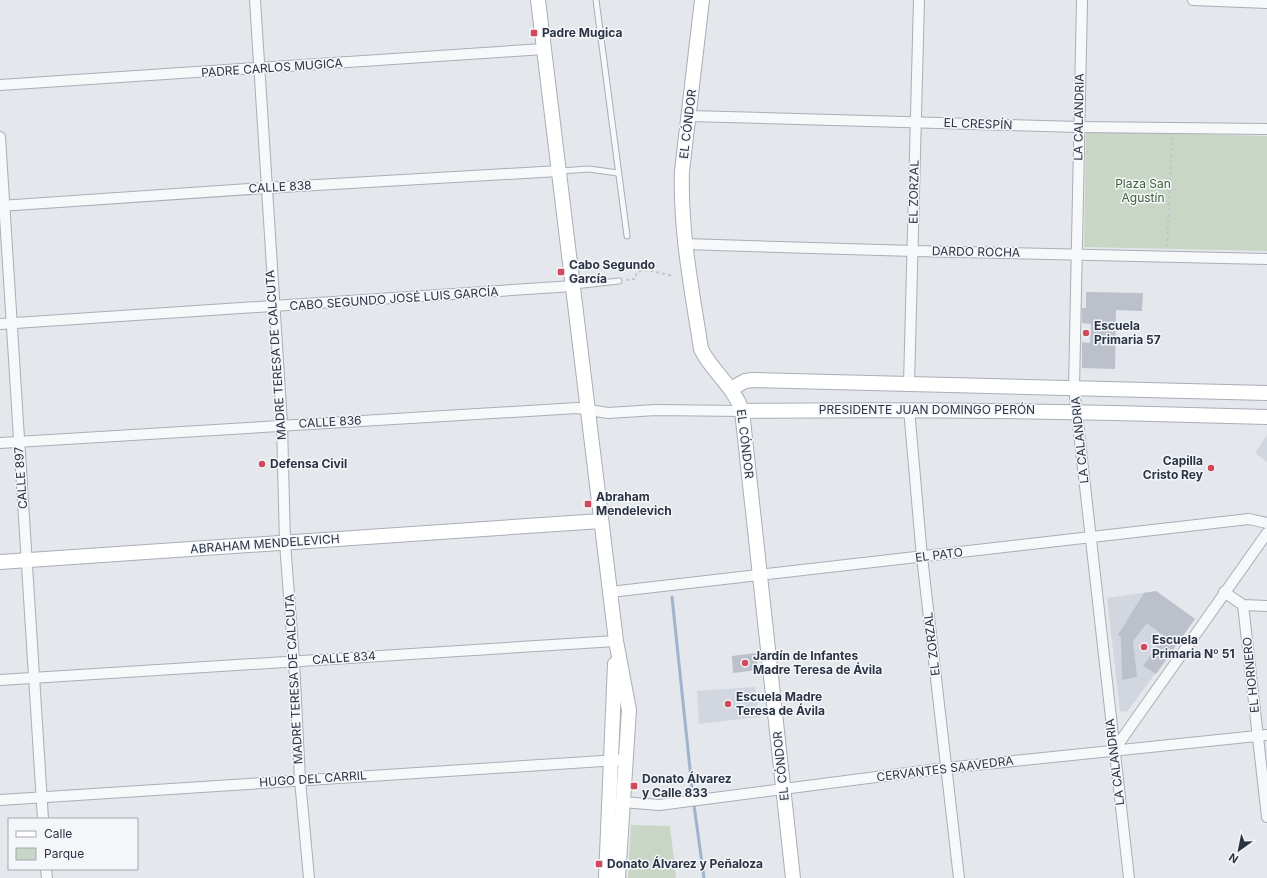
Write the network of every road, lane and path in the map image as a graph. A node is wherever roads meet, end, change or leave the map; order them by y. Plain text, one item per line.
1 (255, 0) edge
2 (538, 0) edge
3 (596, 0) edge
4 (702, 0) edge
5 (919, 0) edge
6 (1082, 0) edge
7 (1192, 0) edge
8 (1267, 3) edge
9 (544, 49) junction
10 (260, 69) junction
11 (0, 85) edge
12 (689, 116) junction
13 (916, 122) junction
14 (1079, 127) junction
15 (1172, 128) junction
16 (1267, 130) edge
17 (0, 137) edge
18 (560, 171) junction
19 (618, 173) junction
20 (266, 188) junction
21 (3, 205) edge
22 (627, 236) dead end
23 (684, 244) junction
24 (913, 251) junction
25 (1076, 254) junction
26 (1167, 256) junction
27 (1267, 259) edge
28 (674, 276) dead end
29 (619, 281) joint
30 (573, 286) junction
31 (274, 307) junction
32 (12, 323) junction
33 (0, 324) edge
34 (909, 384) junction
35 (1074, 388) junction
36 (731, 389) junction
37 (1267, 393) edge
38 (588, 409) junction
39 (909, 409) junction
40 (742, 411) junction
41 (1077, 411) junction
42 (1267, 417) edge
43 (282, 424) junction
44 (18, 442) junction
45 (0, 443) edge
46 (601, 522) junction
47 (1267, 523) edge
48 (1267, 533) edge
49 (1090, 537) junction
50 (285, 543) junction
51 (922, 557) junction
52 (26, 560) junction
53 (0, 562) edge
54 (759, 574) junction
55 (610, 592) junction
56 (1224, 592) junction
57 (1243, 605) junction
58 (1267, 606) edge
59 (616, 641) junction
60 (294, 661) junction
61 (35, 678) junction
62 (0, 680) edge
63 (1262, 736) edge
64 (1114, 750) junction
65 (619, 760) junction
66 (946, 768) junction
67 (300, 780) junction
68 (783, 788) junction
69 (42, 797) junction
70 (0, 800) edge
71 (623, 802) junction
72 (43, 818) edge
73 (1267, 818) edge
74 (309, 878) edge
75 (606, 878) edge
76 (618, 878) edge
77 (793, 878) edge
78 (958, 878) edge
79 (1128, 878) edge

1 - 10 street, MADRE TERESA DE CALCUTA
2 - 9 main road
3 - 19 lane
4 - 12 main road, EL CÓNDOR
5 - 13 street, EL ZORZAL
6 - 14 street, LA CALANDRIA
7 - 8 street
9 - 10 street, PADRE CARLOS MUGICA
9 - 18 main road
10 - 11 street, PADRE CARLOS MUGICA
10 - 20 street, MADRE TERESA DE CALCUTA
12 - 13 street, EL CRESPÍN
12 - 23 main road, EL CÓNDOR
13 - 14 street, EL CRESPÍN
13 - 24 street, EL ZORZAL
14 - 15 street, EL CRESPÍN
14 - 25 street, LA CALANDRIA
15 - 16 street, EL CRESPÍN
15 - 26 path
17 - 21 street, CALLE 897
18 - 19 lane
18 - 20 street, CALLE 838
18 - 30 main road
19 - 22 lane
20 - 21 street, CALLE 838
20 - 31 street, MADRE TERESA DE CALCUTA
21 - 32 street, CALLE 897
23 - 24 street, DARDO ROCHA
23 - 36 main road, EL CÓNDOR
24 - 25 street, DARDO ROCHA
24 - 34 street, EL ZORZAL
25 - 26 street, DARDO ROCHA
25 - 35 street, LA CALANDRIA
26 - 27 street, DARDO ROCHA
28 - 29 path
29 - 30 lane
30 - 31 street, CABO SEGUNDO JOSÉ LUIS GARCÍA
30 - 38 main road
31 - 32 street, CABO SEGUNDO JOSÉ LUIS GARCÍA
31 - 43 street, MADRE TERESA DE CALCUTA
32 - 33 street, CABO SEGUNDO JOSÉ LUIS GARCÍA
32 - 44 street, CALLE 897
34 - 35 main road, PRESIDENTE JUAN DOMINGO PERÓN
34 - 36 main road, PRESIDENTE JUAN DOMINGO PERÓN
35 - 37 main road, PRESIDENTE JUAN DOMINGO PERÓN
35 - 41 street, LA CALANDRIA
36 - 40 main road, EL CÓNDOR
38 - 40 street, PRESIDENTE JUAN DOMINGO PERÓN
38 - 43 street, CALLE 836
38 - 46 main road
39 - 40 main road, PRESIDENTE JUAN DOMINGO PERÓN
39 - 41 main road, PRESIDENTE JUAN DOMINGO PERÓN
39 - 51 street, EL ZORZAL
40 - 54 main road, EL CÓNDOR
41 - 42 main road, PRESIDENTE JUAN DOMINGO PERÓN
41 - 49 street, LA CALANDRIA
43 - 44 street, CALLE 836
43 - 50 street, MADRE TERESA DE CALCUTA
44 - 45 street, CALLE 836
44 - 52 street, CALLE 897
46 - 50 main road, ABRAHAM MENDELEVICH
46 - 55 main road
47 - 49 street, EL PATO
48 - 56 street
49 - 51 street, EL PATO
49 - 64 street, LA CALANDRIA
50 - 52 main road, ABRAHAM MENDELEVICH
50 - 60 street, MADRE TERESA DE CALCUTA
51 - 54 street, EL PATO
51 - 66 street, EL ZORZAL
52 - 53 main road, ABRAHAM MENDELEVICH
52 - 61 street, CALLE 897
54 - 55 street, EL PATO
54 - 68 main road, EL CÓNDOR
55 - 59 main road
56 - 57 street
56 - 64 street
57 - 58 street
57 - 63 street, EL HORNERO
59 - 60 street, CALLE 834
59 - 65 main road
60 - 61 street, CALLE 834
60 - 67 street, MADRE TERESA DE CALCUTA
61 - 62 street, CALLE 834
61 - 69 street, CALLE 897
63 - 64 street, CERVANTES SAAVEDRA
63 - 73 street, EL HORNERO
64 - 66 street, CERVANTES SAAVEDRA
64 - 79 street, LA CALANDRIA
65 - 67 street, HUGO DEL CARRIL
65 - 71 main road
65 - 75 main road
66 - 68 street, CERVANTES SAAVEDRA
66 - 78 street, EL ZORZAL
67 - 69 street, HUGO DEL CARRIL
67 - 74 street, MADRE TERESA DE CALCUTA
68 - 71 street, CERVANTES SAAVEDRA
68 - 77 main road, EL CÓNDOR
69 - 70 street, HUGO DEL CARRIL
69 - 72 street, CALLE 897
71 - 76 main road

